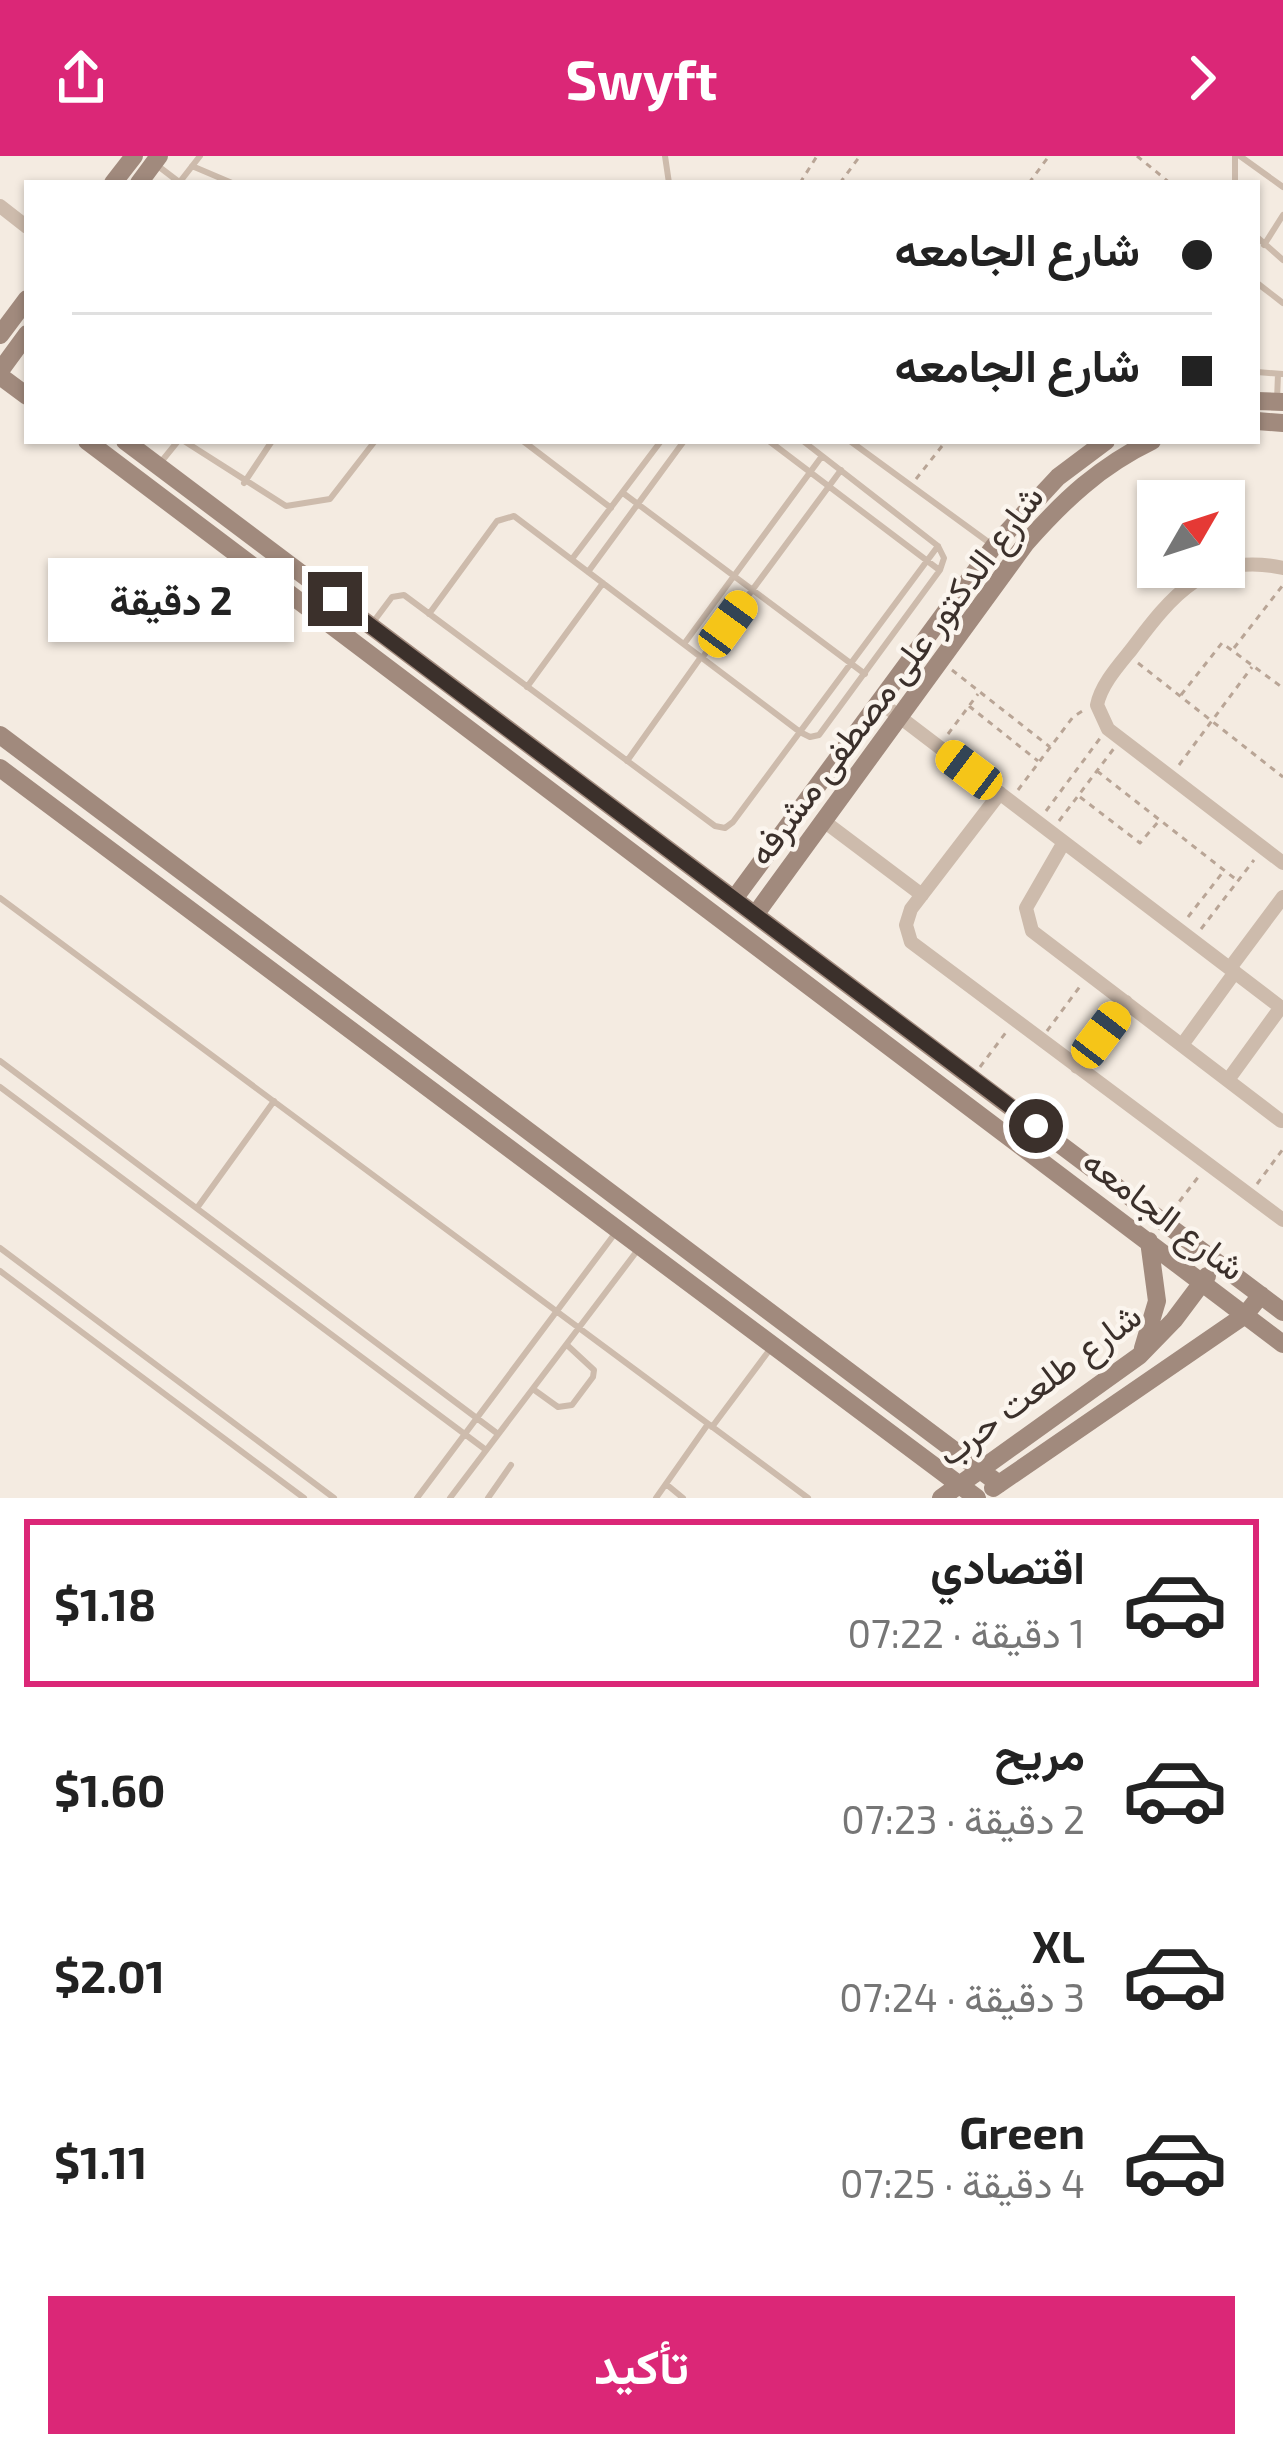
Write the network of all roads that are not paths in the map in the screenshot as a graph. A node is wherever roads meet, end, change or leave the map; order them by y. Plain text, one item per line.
1 (134, 156) edge
2 (200, 156) edge
3 (1237, 156) edge
4 (152, 158) edge
5 (192, 166) junction
6 (115, 180) edge
7 (176, 180) edge
8 (181, 180) edge
9 (228, 180) edge
10 (1283, 187) edge
11 (1283, 215) edge
12 (1260, 240) edge
13 (1264, 245) junction
14 (1283, 260) edge
15 (24, 303) edge
16 (0, 335) edge
17 (8, 363) edge
18 (1281, 374) edge
19 (24, 391) edge
20 (1272, 402) edge
21 (91, 444) edge
22 (129, 444) edge
23 (178, 444) edge
24 (186, 444) edge
25 (270, 444) edge
26 (373, 444) edge
27 (527, 444) edge
28 (659, 444) edge
29 (682, 444) edge
30 (773, 444) edge
31 (806, 444) edge
32 (854, 444) edge
33 (1102, 444) edge
34 (1146, 444) edge
35 (822, 456) junction
36 (158, 465) junction
37 (841, 470) junction
38 (810, 472) junction
39 (244, 483) junction
40 (829, 486) junction
41 (623, 493) junction
42 (638, 505) junction
43 (612, 508) junction
44 (938, 546) junction
45 (994, 546) junction
46 (572, 559) junction
47 (927, 561) junction
48 (1283, 568) edge
49 (940, 571) junction
50 (588, 572) junction
51 (734, 576) junction
52 (603, 583) junction
53 (752, 590) junction
54 (429, 614) junction
55 (371, 626) junction
56 (684, 644) junction
57 (702, 658) junction
58 (850, 663) junction
59 (865, 674) junction
60 (527, 687) junction
61 (880, 703) junction
62 (492, 716) junction
63 (900, 718) junction
64 (800, 732) junction
65 (479, 734) junction
66 (0, 735) edge
67 (627, 761) junction
68 (0, 768) edge
69 (1005, 797) junction
70 (825, 822) junction
71 (1064, 842) junction
72 (1283, 862) edge
73 (922, 896) junction
74 (1283, 897) edge
75 (0, 898) edge
76 (734, 899) junction
77 (755, 915) junction
78 (1232, 970) junction
79 (1126, 1002) junction
80 (1282, 1008) edge
81 (1182, 1045) junction
82 (0, 1060) edge
83 (1077, 1067) junction
84 (1228, 1080) junction
85 (0, 1087) edge
86 (274, 1101) junction
87 (1281, 1120) edge
88 (197, 1208) junction
89 (633, 1209) junction
90 (1283, 1220) edge
91 (656, 1226) junction
92 (618, 1229) junction
93 (241, 1241) junction
94 (1150, 1241) junction
95 (641, 1246) junction
96 (3, 1250) edge
97 (228, 1257) junction
98 (0, 1262) edge
99 (1217, 1262) junction
100 (0, 1271) edge
101 (1202, 1283) junction
102 (298, 1284) junction
103 (1261, 1295) junction
104 (286, 1300) junction
105 (75, 1304) junction
106 (557, 1312) junction
107 (1283, 1312) edge
108 (1245, 1315) junction
109 (64, 1319) junction
110 (579, 1329) junction
111 (1283, 1344) edge
112 (567, 1345) junction
113 (773, 1345) junction
114 (1139, 1356) junction
115 (157, 1366) junction
116 (854, 1376) junction
117 (147, 1381) junction
118 (533, 1389) junction
119 (839, 1395) junction
120 (477, 1418) junction
121 (710, 1426) junction
122 (240, 1428) junction
123 (465, 1434) junction
124 (498, 1434) junction
125 (229, 1443) junction
126 (486, 1450) junction
127 (511, 1466) dead end
128 (980, 1470) junction
129 (314, 1483) junction
130 (665, 1484) junction
131 (999, 1484) junction
132 (959, 1485) junction
133 (303, 1498) edge
134 (334, 1498) edge
135 (417, 1498) edge
136 (451, 1498) edge
137 (488, 1498) edge
138 (656, 1498) edge
139 (683, 1498) edge
140 (808, 1498) edge
141 (941, 1498) edge
142 (978, 1498) edge

1 - 6 main road
2 - 5 lane
3 - 10 lane
4 - 7 lane
5 - 8 lane
5 - 9 lane
11 - 13 lane
12 - 13 lane
13 - 14 lane
15 - 16 main road
17 - 19 main road
18 - 20 lane
21 - 65 main road, شارع الجامعه
22 - 36 main road, شارع الجامعه
23 - 36 lane
24 - 39 lane
25 - 39 lane
26 - 39 lane
27 - 43 lane
28 - 41 lane
29 - 42 lane
30 - 38 lane
31 - 35 lane
32 - 45 lane
33 - 45 main road, شارع الدكتور على مصطفى مشرفه
34 - 63 main road, شارع الدكتور على مصطفى مشرفه
35 - 37 lane
35 - 38 lane
36 - 55 main road, شارع الجامعه
37 - 40 lane
37 - 44 lane
38 - 40 lane
38 - 51 lane
40 - 47 lane
40 - 53 lane
41 - 42 lane
41 - 43 lane
42 - 50 lane
42 - 51 lane
43 - 46 lane
44 - 47 lane
44 - 49 lane
45 - 61 main road, شارع الدكتور على مصطفى مشرفه
46 - 50 lane
46 - 54 lane
47 - 49 lane
47 - 58 lane
48 - 72 street
49 - 59 lane
50 - 52 lane
51 - 53 lane
51 - 56 lane
52 - 56 lane
52 - 60 lane
53 - 57 lane
53 - 58 lane
54 - 55 lane
54 - 60 lane
55 - 62 main road, شارع الجامعه
56 - 57 lane
57 - 64 lane
57 - 67 lane
58 - 59 lane
58 - 64 lane
59 - 64 lane
60 - 67 lane
61 - 63 street
61 - 76 main road, شارع الدكتور على مصطفى مشرفه
62 - 65 main road
62 - 76 main road, شارع الجامعه
63 - 69 street
63 - 70 main road, شارع الدكتور على مصطفى مشرفه
64 - 67 lane
65 - 94 main road, شارع الجامعه
66 - 89 main road
68 - 92 main road
69 - 71 street
69 - 73 street
70 - 73 street
70 - 77 main road, شارع الدكتور على مصطفى مشرفه
71 - 78 street
71 - 79 street
73 - 83 street
74 - 78 street
75 - 86 lane
76 - 77 main road, شارع الجامعه
77 - 99 main road, شارع الجامعه
78 - 80 street
78 - 81 street
79 - 81 street
79 - 83 street
80 - 84 street
81 - 84 street
82 - 88 lane
83 - 90 street
84 - 87 street
85 - 97 lane
86 - 88 lane
86 - 106 lane
88 - 93 lane
89 - 91 main road
89 - 92 main road
91 - 95 main road
91 - 116 main road
92 - 95 main road
92 - 106 lane
93 - 97 lane
93 - 102 lane
94 - 101 main road, شارع الجامعه
94 - 114 main road
95 - 110 lane
95 - 113 main road
96 - 98 lane
96 - 105 lane
97 - 104 lane
99 - 101 main road, شارع طلعت حرب
99 - 103 main road, شارع الجامعه
100 - 109 lane
101 - 108 main road, شارع الجامعه
101 - 114 main road, شارع طلعت حرب
102 - 104 lane
102 - 120 lane
103 - 107 main road, شارع الجامعه
103 - 108 main road, شارع طلعت حرب
104 - 123 lane
105 - 109 lane
105 - 115 lane
106 - 110 lane
106 - 120 lane
108 - 111 main road, شارع الجامعه
108 - 131 main road, شارع طلعت حرب
109 - 117 lane
110 - 112 lane
110 - 121 lane
112 - 118 lane
112 - 118 lane
113 - 119 main road
113 - 121 lane
114 - 128 main road, شارع طلعت حرب
115 - 117 lane
115 - 122 lane
116 - 119 main road
116 - 128 main road
117 - 125 lane
118 - 124 lane
119 - 132 main road
120 - 123 lane
120 - 124 lane
121 - 130 lane
121 - 140 lane
122 - 125 lane
122 - 129 lane
123 - 126 lane
123 - 135 lane
124 - 126 lane
125 - 133 lane
126 - 136 lane
127 - 137 lane
128 - 131 main road
128 - 132 main road, شارع طلعت حرب
129 - 133 lane
129 - 134 lane
130 - 138 lane
130 - 139 lane
131 - 142 main road, شارع طلعت حرب
132 - 141 main road, شارع طلعت حرب
132 - 142 main road

